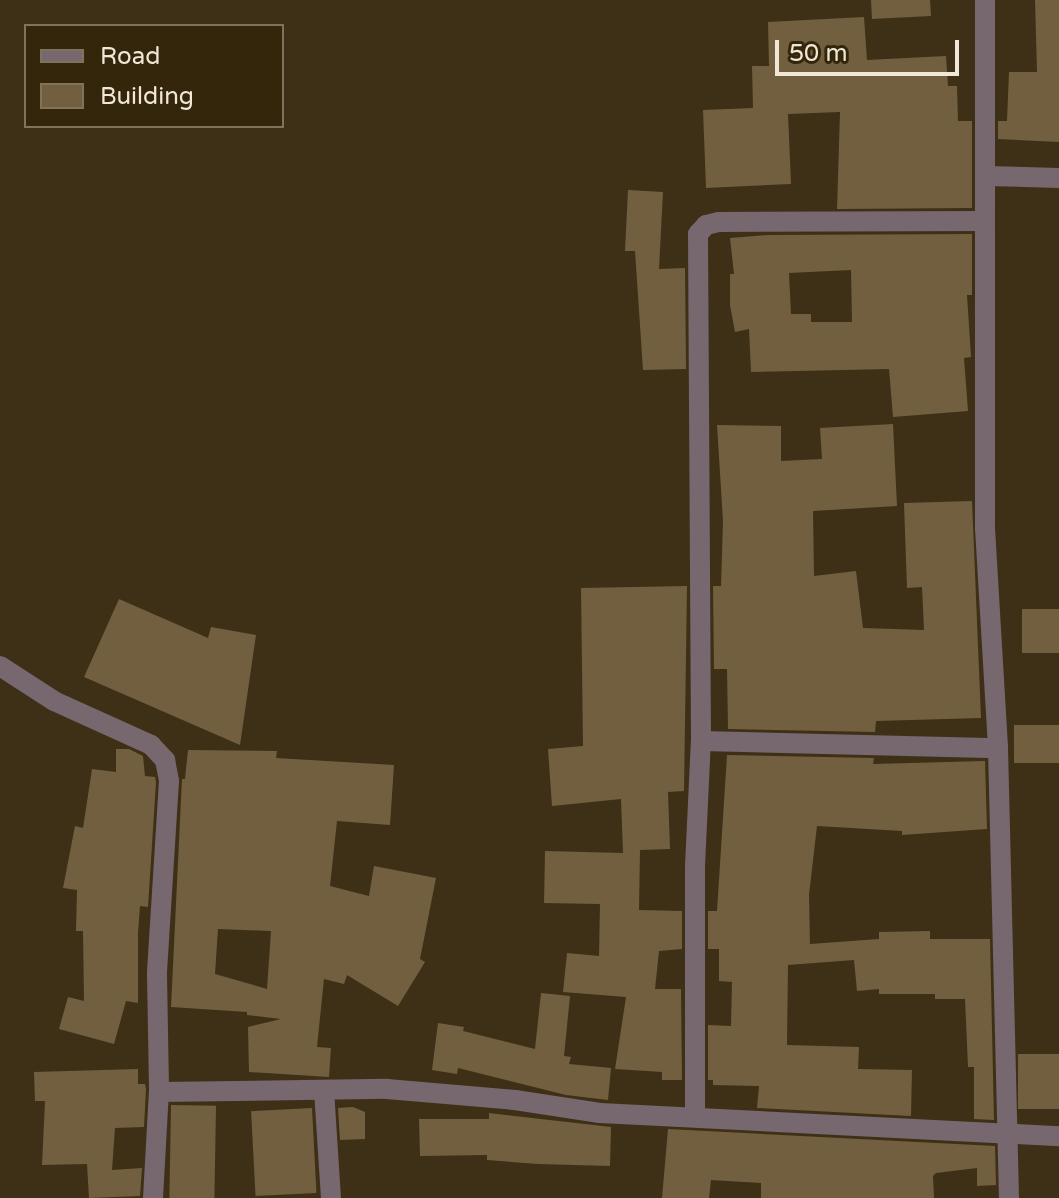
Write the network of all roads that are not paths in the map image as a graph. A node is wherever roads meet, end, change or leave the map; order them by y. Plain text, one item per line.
1 (985, 0) edge
2 (985, 176) junction
3 (1059, 178) edge
4 (984, 221) junction
5 (0, 666) edge
6 (701, 741) junction
7 (998, 748) junction
8 (333, 1090) junction
9 (159, 1092) junction
10 (695, 1115) junction
11 (1007, 1132) junction
12 (1059, 1136) edge
13 (153, 1198) edge
14 (331, 1198) edge
15 (1009, 1198) edge

1 - 2 street
2 - 3 street
2 - 4 street
4 - 6 street
4 - 7 street
5 - 9 street
6 - 7 street
6 - 10 street
7 - 11 street
8 - 9 street
8 - 10 street
8 - 14 street
9 - 13 street
10 - 11 street
11 - 12 street
11 - 15 street

